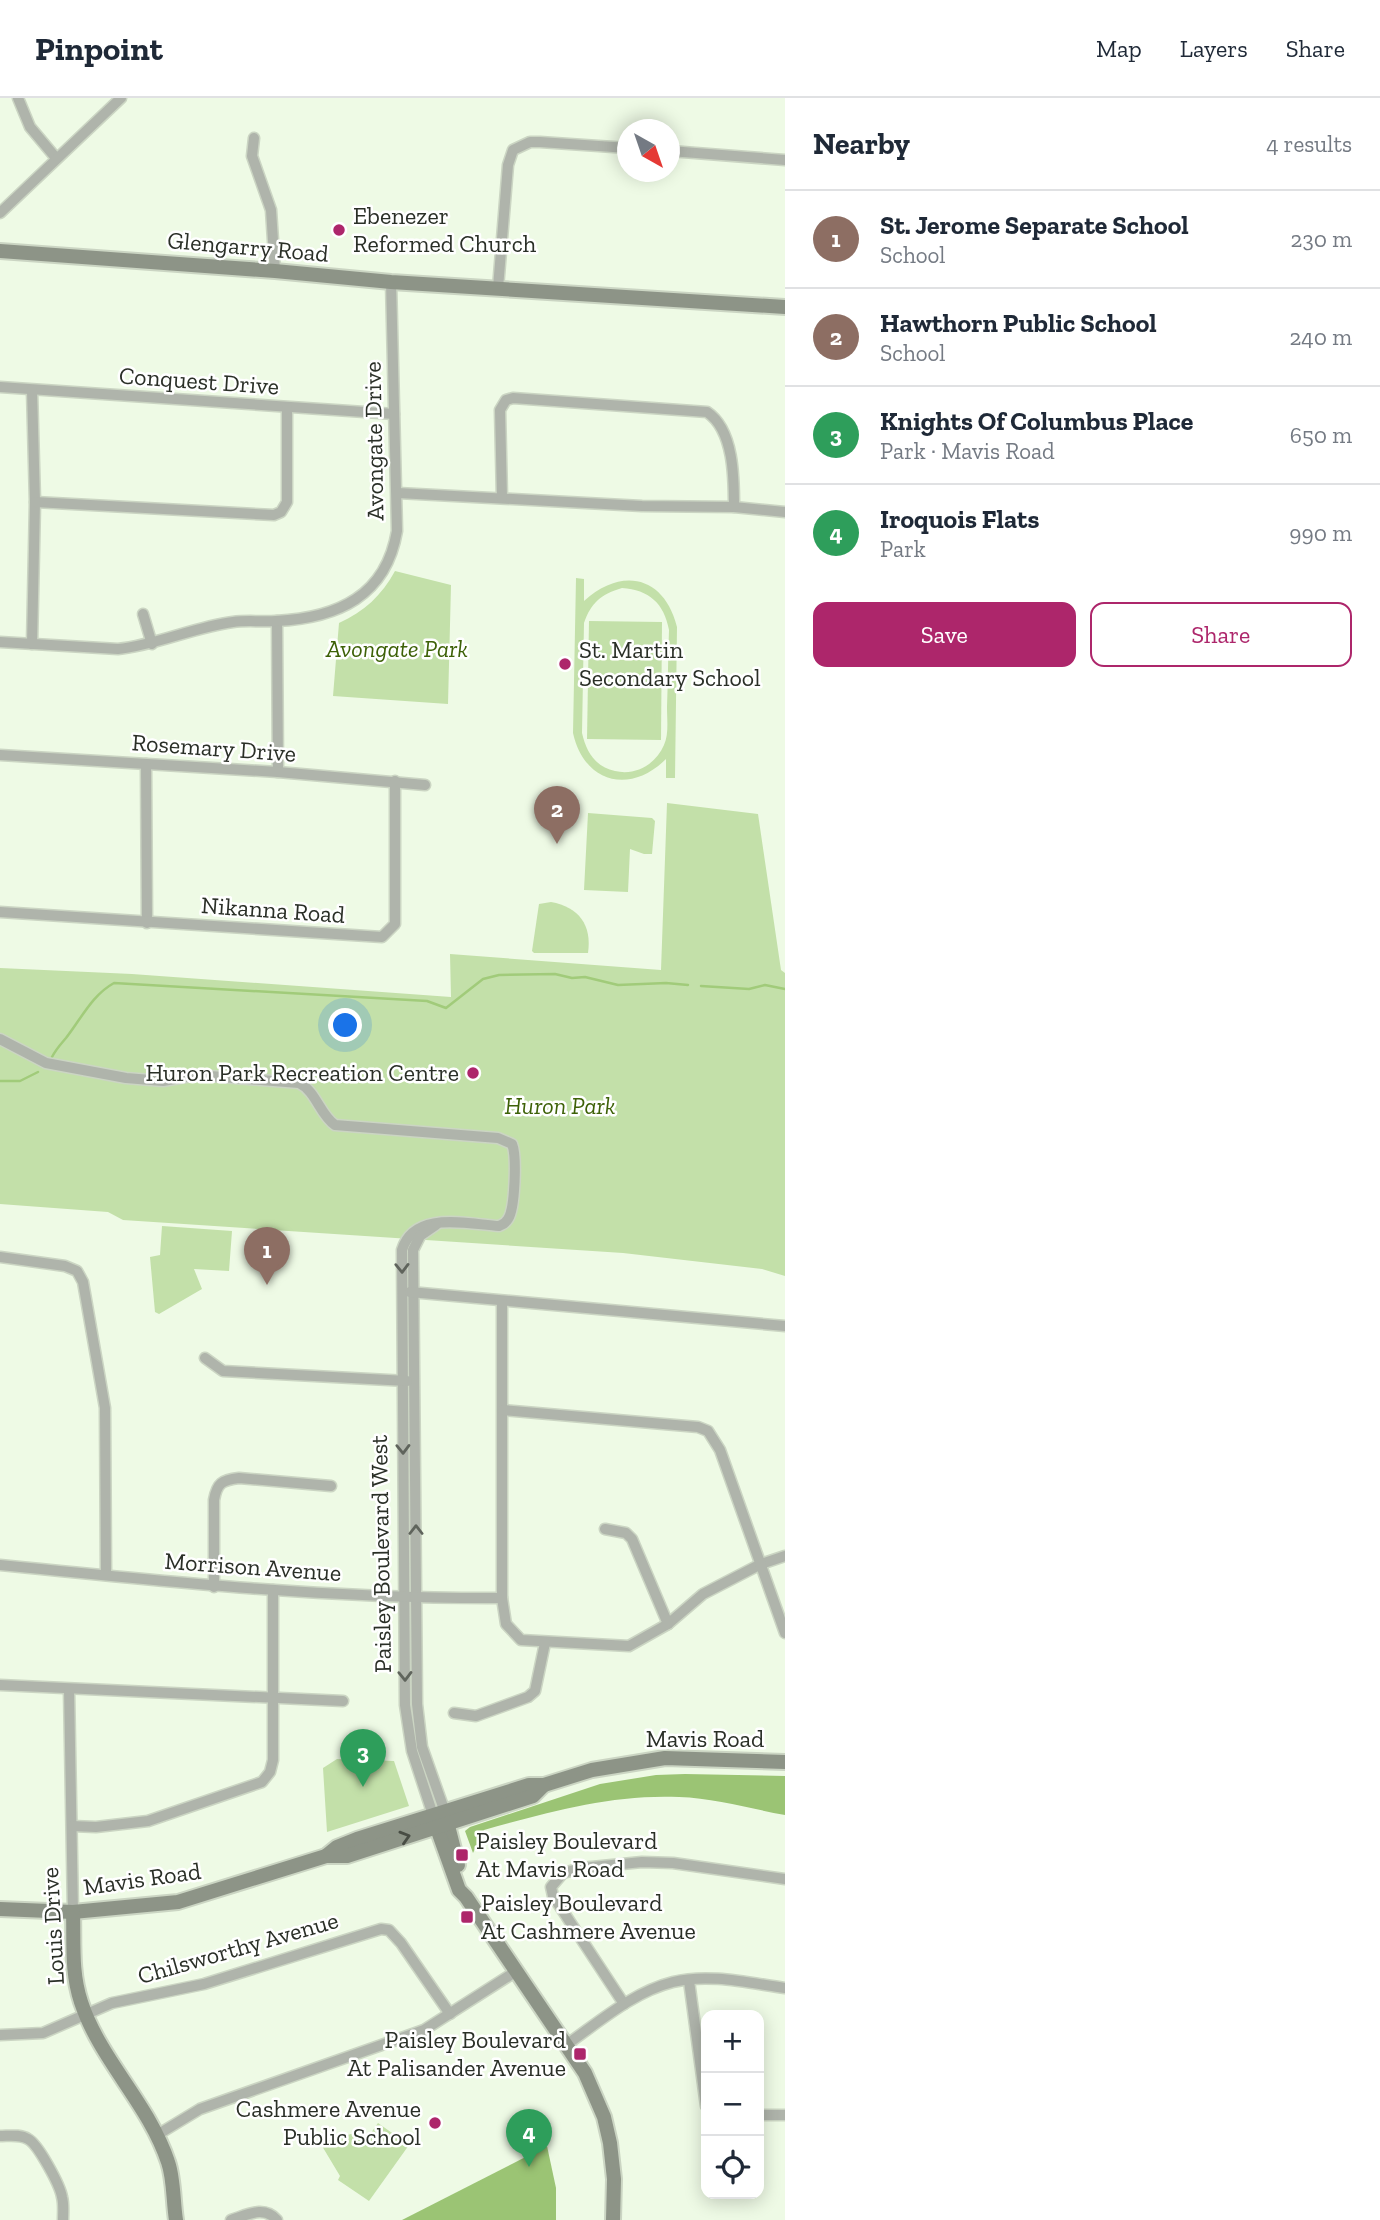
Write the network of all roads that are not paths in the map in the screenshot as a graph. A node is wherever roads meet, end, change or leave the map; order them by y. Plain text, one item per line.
1 (18, 98) edge
2 (121, 98) edge
3 (254, 138) dead end
4 (617, 147) edge
5 (680, 152) edge
6 (56, 159) junction
7 (785, 160) edge
8 (0, 213) edge
9 (0, 251) edge
10 (275, 271) junction
11 (391, 282) junction
12 (498, 288) junction
13 (785, 307) edge
14 (0, 387) edge
15 (32, 390) junction
16 (287, 408) junction
17 (394, 414) junction
18 (398, 493) junction
19 (502, 498) junction
20 (34, 502) junction
21 (734, 507) junction
22 (785, 512) edge
23 (143, 614) dead end
24 (277, 621) junction
25 (0, 642) edge
26 (32, 644) junction
27 (152, 645) junction
28 (0, 755) edge
29 (146, 764) junction
30 (278, 772) junction
31 (394, 781) junction
32 (425, 785) dead end
33 (0, 912) edge
34 (148, 923) junction
35 (0, 1040) edge
36 (0, 1257) edge
37 (408, 1292) junction
38 (502, 1301) junction
39 (785, 1326) edge
40 (205, 1358) dead end
41 (402, 1381) junction
42 (415, 1381) junction
43 (503, 1409) junction
44 (331, 1486) dead end
45 (605, 1530) dead end
46 (785, 1556) edge
47 (761, 1564) junction
48 (0, 1565) edge
49 (106, 1575) junction
50 (214, 1587) junction
51 (273, 1590) junction
52 (405, 1597) junction
53 (417, 1598) junction
54 (502, 1598) junction
55 (668, 1624) junction
56 (785, 1633) edge
57 (545, 1643) junction
58 (0, 1685) edge
59 (69, 1689) junction
60 (271, 1700) junction
61 (343, 1701) dead end
62 (454, 1713) dead end
63 (785, 1762) edge
64 (440, 1820) junction
65 (72, 1826) junction
66 (785, 1879) edge
67 (0, 1909) edge
68 (73, 1912) junction
69 (515, 1972) junction
70 (689, 1981) junction
71 (785, 1988) edge
72 (624, 2004) junction
73 (450, 2014) junction
74 (86, 2015) junction
75 (0, 2035) edge
76 (566, 2045) junction
77 (702, 2073) edge
78 (764, 2115) edge
79 (785, 2115) edge
80 (157, 2135) junction
81 (0, 2136) edge
82 (63, 2220) edge
83 (176, 2220) edge
84 (231, 2220) edge
85 (277, 2220) edge
86 (613, 2220) edge

1 - 6 street
2 - 6 street
3 - 10 street
4 - 12 street
5 - 7 street
6 - 8 street
9 - 10 street, Glengarry Road
10 - 11 street, Glengarry Road
11 - 12 street, Glengarry Road
11 - 17 street, Avongate Drive
12 - 13 street, Glengarry Road
14 - 15 street, Conquest Drive
15 - 16 street, Conquest Drive
15 - 20 street
16 - 17 street, Conquest Drive
16 - 20 street
17 - 18 street, Avongate Drive
18 - 19 street
18 - 24 street, Avongate Drive
19 - 21 street
19 - 21 street
20 - 26 street
21 - 22 street
23 - 27 street
24 - 27 street, Avongate Drive
24 - 30 street
25 - 26 street, Avongate Drive
26 - 27 street, Avongate Drive
28 - 29 street, Rosemary Drive
29 - 30 street, Rosemary Drive
29 - 34 street
30 - 31 street, Rosemary Drive
31 - 32 street, Rosemary Drive
31 - 34 street, Nikanna Road
33 - 34 street, Nikanna Road
35 - 37 street, Paisley Boulevard West
36 - 49 street
37 - 38 street
37 - 41 street, Paisley Boulevard West
37 - 42 street, Paisley Boulevard West
38 - 39 street
38 - 43 street
40 - 41 street
41 - 42 street
41 -> 52 street, Paisley Boulevard West
53 -> 42 street, Paisley Boulevard West
43 - 47 street
43 - 54 street
44 - 50 street
45 - 55 street
46 - 47 street
47 - 55 street
47 - 56 street
48 - 49 street, Morrison Avenue
49 - 50 street, Morrison Avenue
50 - 51 street, Morrison Avenue
51 - 52 street, Morrison Avenue
51 - 60 street
52 - 53 street, Morrison Avenue
52 -> 64 street, Paisley Boulevard West
53 - 54 street, Morrison Avenue
53 - 64 street, Paisley Boulevard West
54 - 57 street
55 - 57 street
57 - 62 street
58 - 59 street
59 - 60 street
59 - 65 street, Louis Drive
60 - 61 street
60 - 65 street
63 - 64 street, Mavis Road
64 - 68 street, Mavis Road
64 - 69 street, Paisley Boulevard West
65 - 68 street, Louis Drive
66 - 72 street
67 - 68 street, Mavis Road
68 - 74 street, Louis Drive
69 - 73 street
69 - 76 street, Paisley Boulevard West
70 - 71 street
70 - 72 street
70 - 77 street
72 - 76 street
73 - 74 street, Chilsworthy Avenue
73 - 80 street
74 - 75 street, Chilsworthy Avenue
74 - 80 street, Louis Drive
76 - 86 street, Paisley Boulevard West
78 - 79 street
80 - 83 street, Louis Drive
81 - 82 street
84 - 85 street

